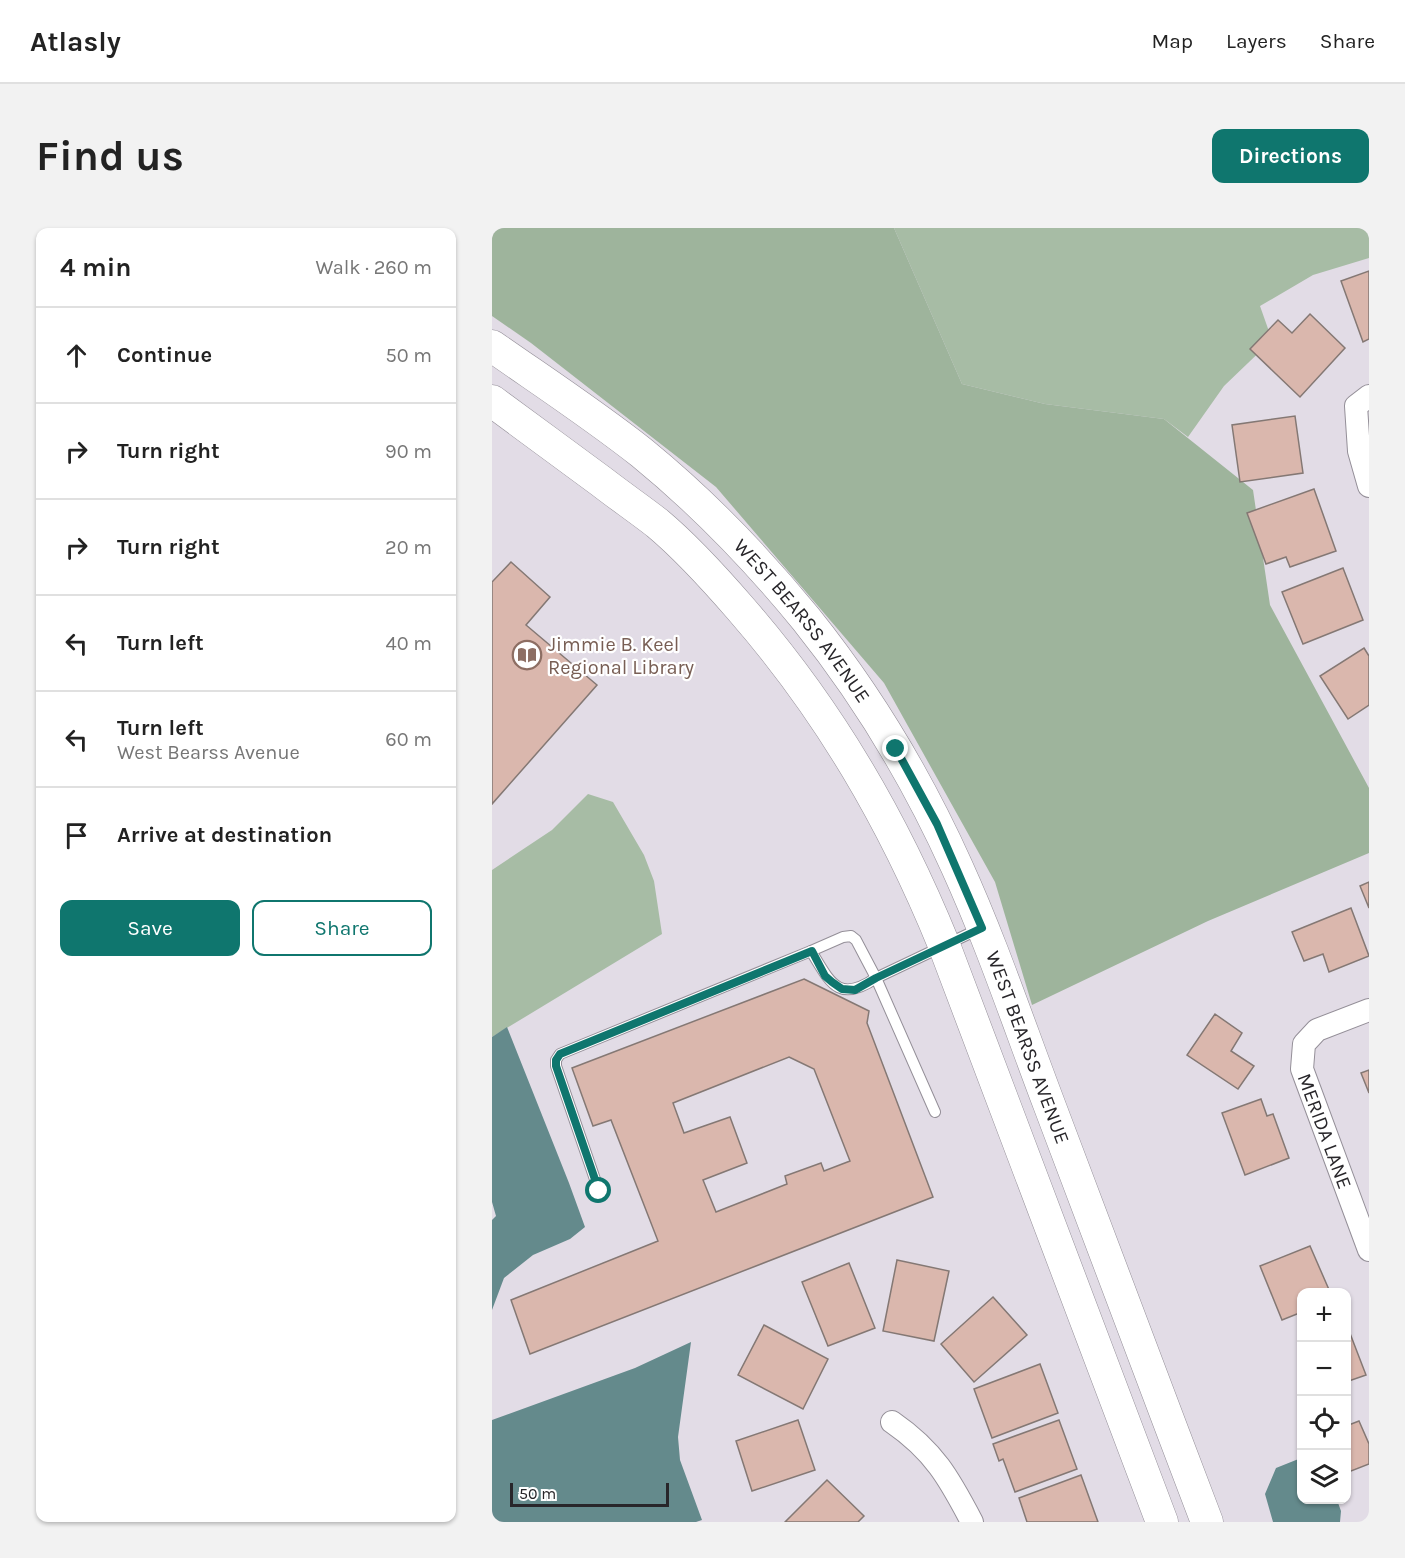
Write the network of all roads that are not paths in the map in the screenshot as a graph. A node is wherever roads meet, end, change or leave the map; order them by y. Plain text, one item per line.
1 (492, 346) edge
2 (492, 394) edge
3 (1369, 396) edge
4 (492, 401) edge
5 (1369, 486) edge
6 (684, 489) junction
7 (982, 928) junction
8 (944, 945) junction
9 (812, 951) junction
10 (876, 978) junction
11 (1369, 1010) edge
12 (935, 1112) dead end
13 (599, 1191) dead end
14 (1369, 1250) edge
15 (892, 1422) dead end
16 (972, 1522) edge
17 (1162, 1522) edge
18 (1207, 1522) edge

1 - 6 main road, WEST BEARSS AVENUE
2 - 6 main road
3 - 5 street
4 - 8 main road, WEST BEARSS AVENUE
6 - 7 main road, WEST BEARSS AVENUE
7 - 8 lane
7 - 18 main road, WEST BEARSS AVENUE
8 - 10 lane
8 - 17 main road, WEST BEARSS AVENUE
9 - 10 lane
9 - 10 lane
9 - 13 lane
10 - 12 lane
11 - 14 street, MERIDA LANE
15 - 16 street

